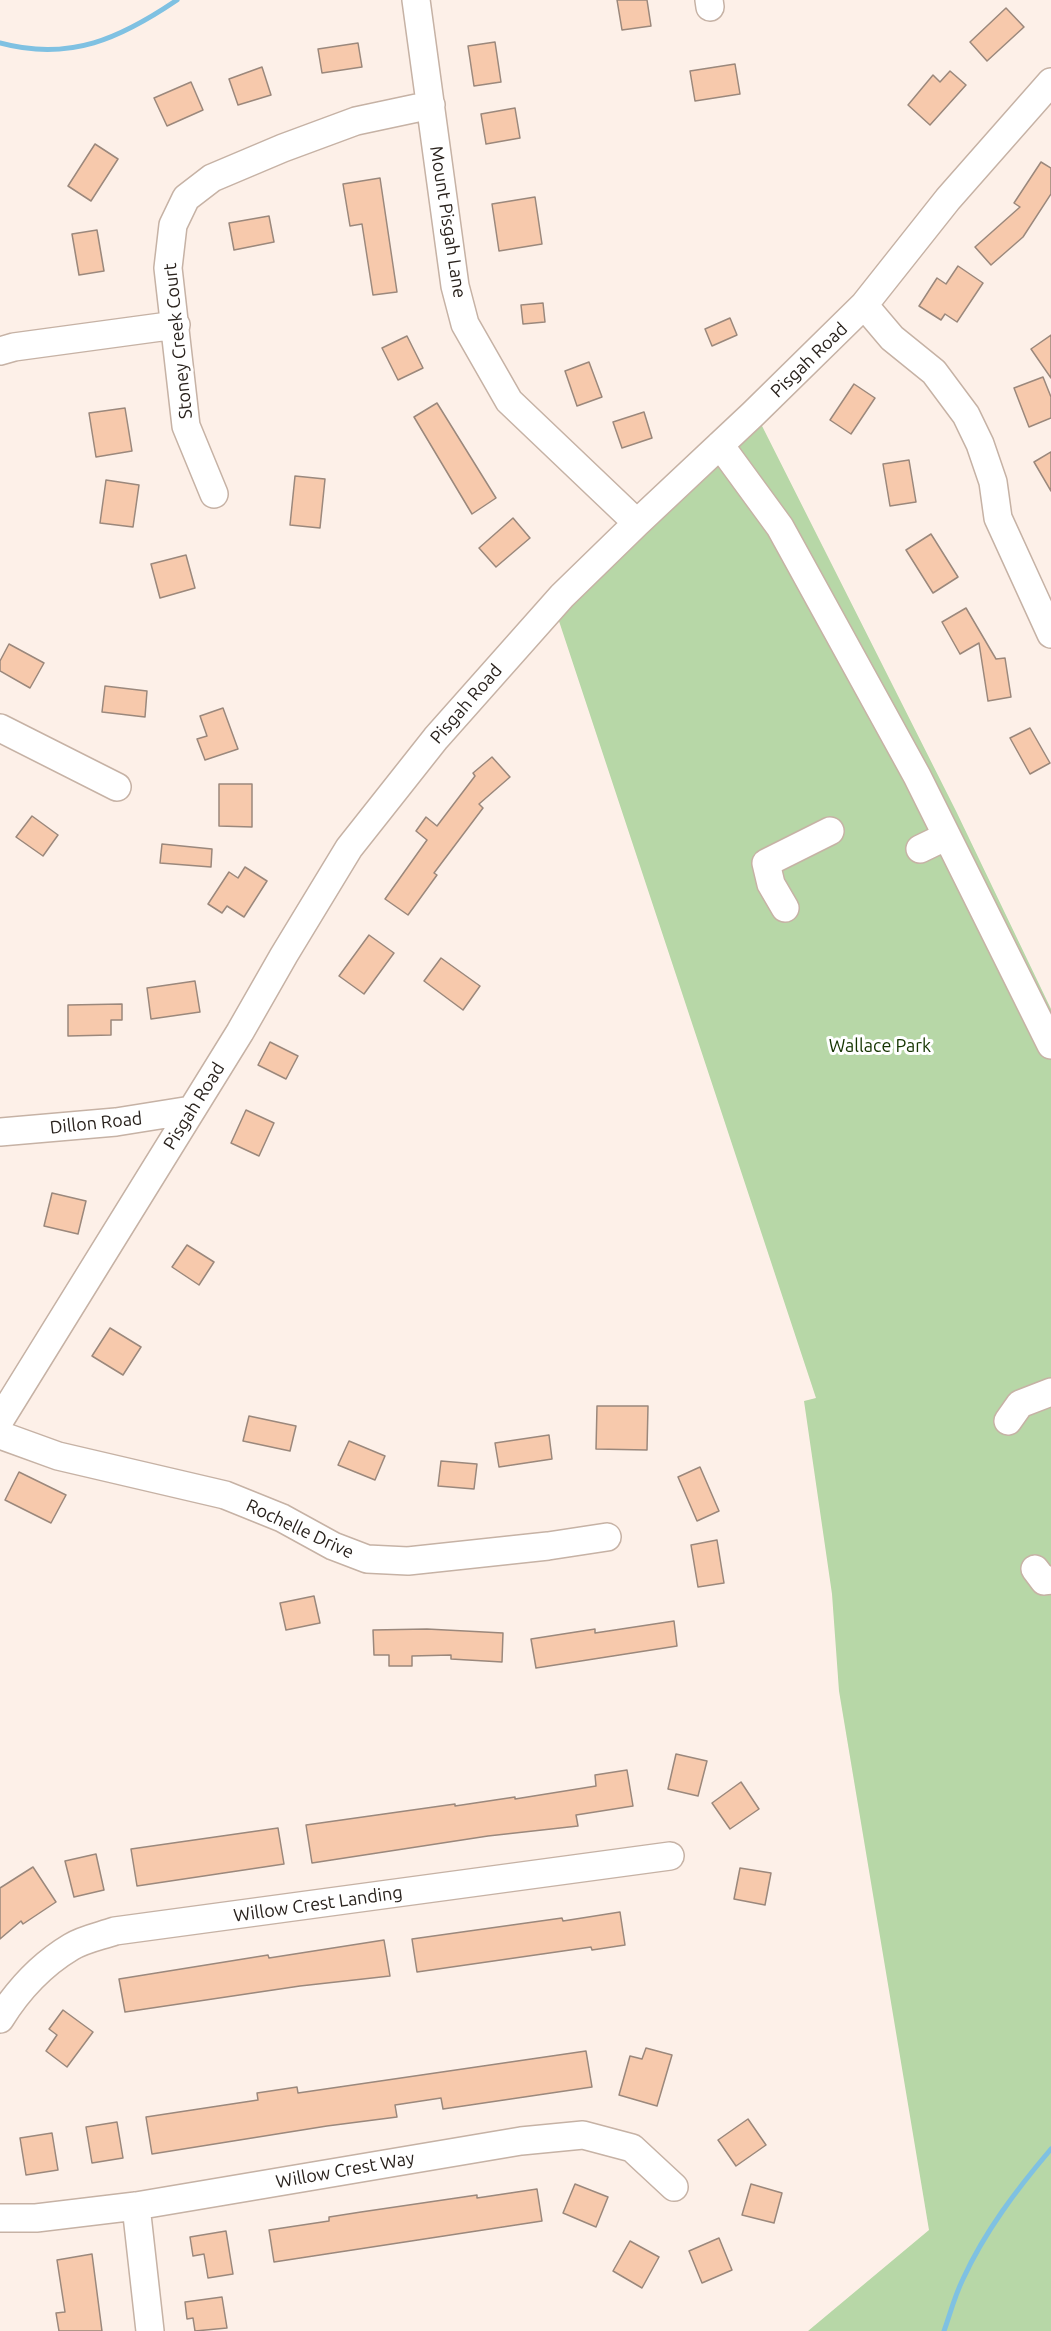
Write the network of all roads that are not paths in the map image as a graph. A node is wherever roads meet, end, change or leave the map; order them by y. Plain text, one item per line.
1 (416, 0) edge
2 (1047, 95) edge
3 (430, 105) junction
4 (864, 305) junction
5 (176, 325) junction
6 (0, 351) edge
7 (720, 445) junction
8 (214, 494) dead end
9 (637, 523) junction
10 (1051, 634) edge
11 (0, 728) edge
12 (117, 787) dead end
13 (830, 831) dead end
14 (947, 836) junction
15 (920, 849) dead end
16 (785, 908) dead end
17 (1051, 1045) edge
18 (191, 1110) junction
19 (0, 1132) edge
20 (1051, 1392) edge
21 (0, 1420) edge
22 (1008, 1421) dead end
23 (0, 1435) edge
24 (607, 1537) dead end
25 (670, 1856) dead end
26 (0, 2019) edge
27 (674, 2187) dead end
28 (136, 2206) junction
29 (0, 2218) edge
30 (150, 2331) edge

1 - 3 street, Mount Pisgah Lane
2 - 4 street, Pisgah Road
3 - 5 street, Stoney Creek Court
3 - 9 street, Mount Pisgah Lane
4 - 7 street, Pisgah Road
4 - 10 street
5 - 6 street
5 - 8 street, Stoney Creek Court
7 - 9 street, Pisgah Road
7 - 14 street
9 - 18 street, Pisgah Road
11 - 12 street
13 - 16 street
14 - 15 street
14 - 17 street
18 - 19 street, Dillon Road
18 - 21 street, Pisgah Road
20 - 22 street
23 - 24 street, Rochelle Drive
25 - 26 street, Willow Crest Landing
27 - 28 street, Willow Crest Way
28 - 29 street, Willow Crest Way
28 - 30 street

